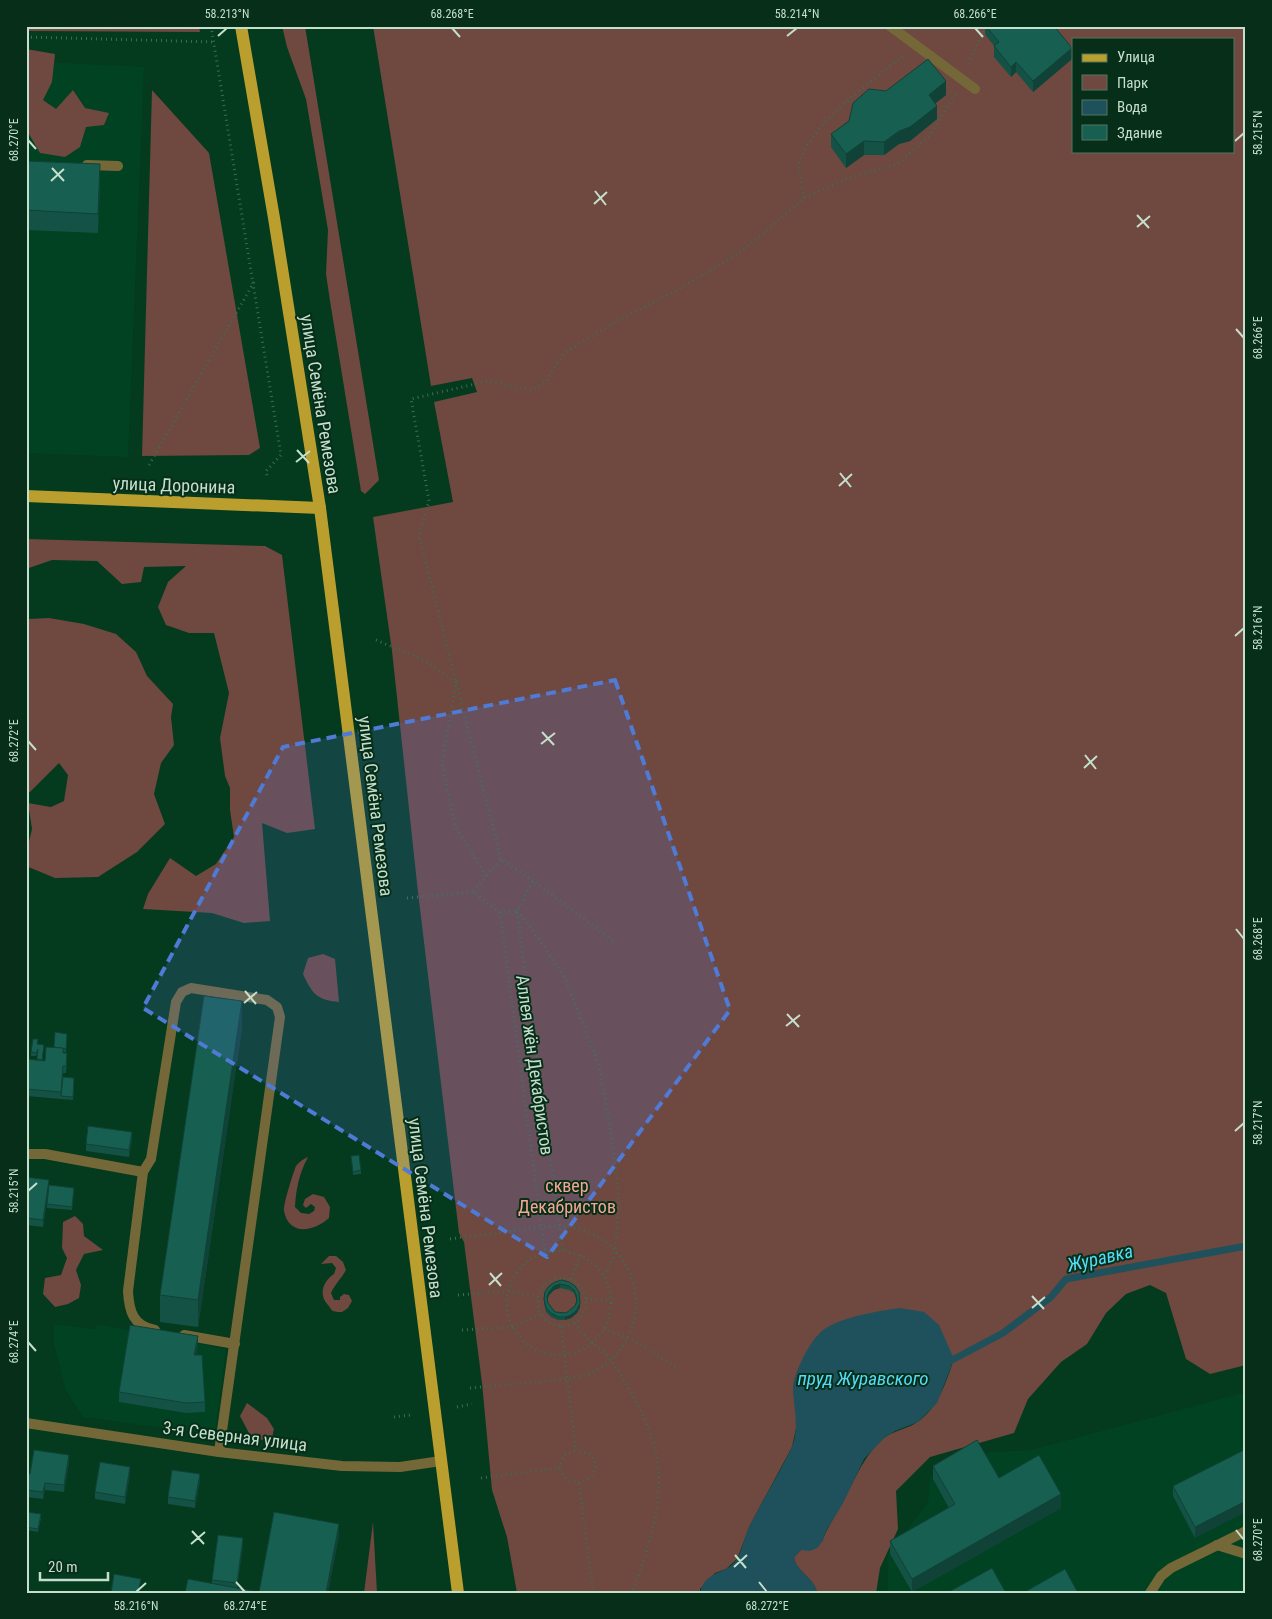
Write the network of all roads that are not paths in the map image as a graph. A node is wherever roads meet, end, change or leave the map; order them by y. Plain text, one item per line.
1 (241, 26) edge
2 (890, 26) edge
3 (975, 89) dead end
4 (81, 165) edge
5 (118, 166) dead end
6 (26, 496) edge
7 (320, 508) junction
8 (26, 1154) edge
9 (143, 1172) junction
10 (235, 1344) junction
11 (26, 1423) edge
12 (219, 1452) junction
13 (441, 1461) junction
14 (1246, 1531) edge
15 (1217, 1545) junction
16 (1246, 1554) edge
17 (458, 1593) edge
18 (1150, 1593) edge

1 - 7 main road, улица Семёна Ремезова
2 - 3 street
4 - 5 street
6 - 7 main road, улица Доронина
7 - 13 main road, улица Семёна Ремезова
8 - 9 street
9 - 10 street
9 - 10 street
10 - 12 street
11 - 12 street, 3-я Северная улица
12 - 13 street, 3-я Северная улица
13 - 17 main road, улица Семёна Ремезова
14 - 15 street
15 - 16 street
15 - 18 street

